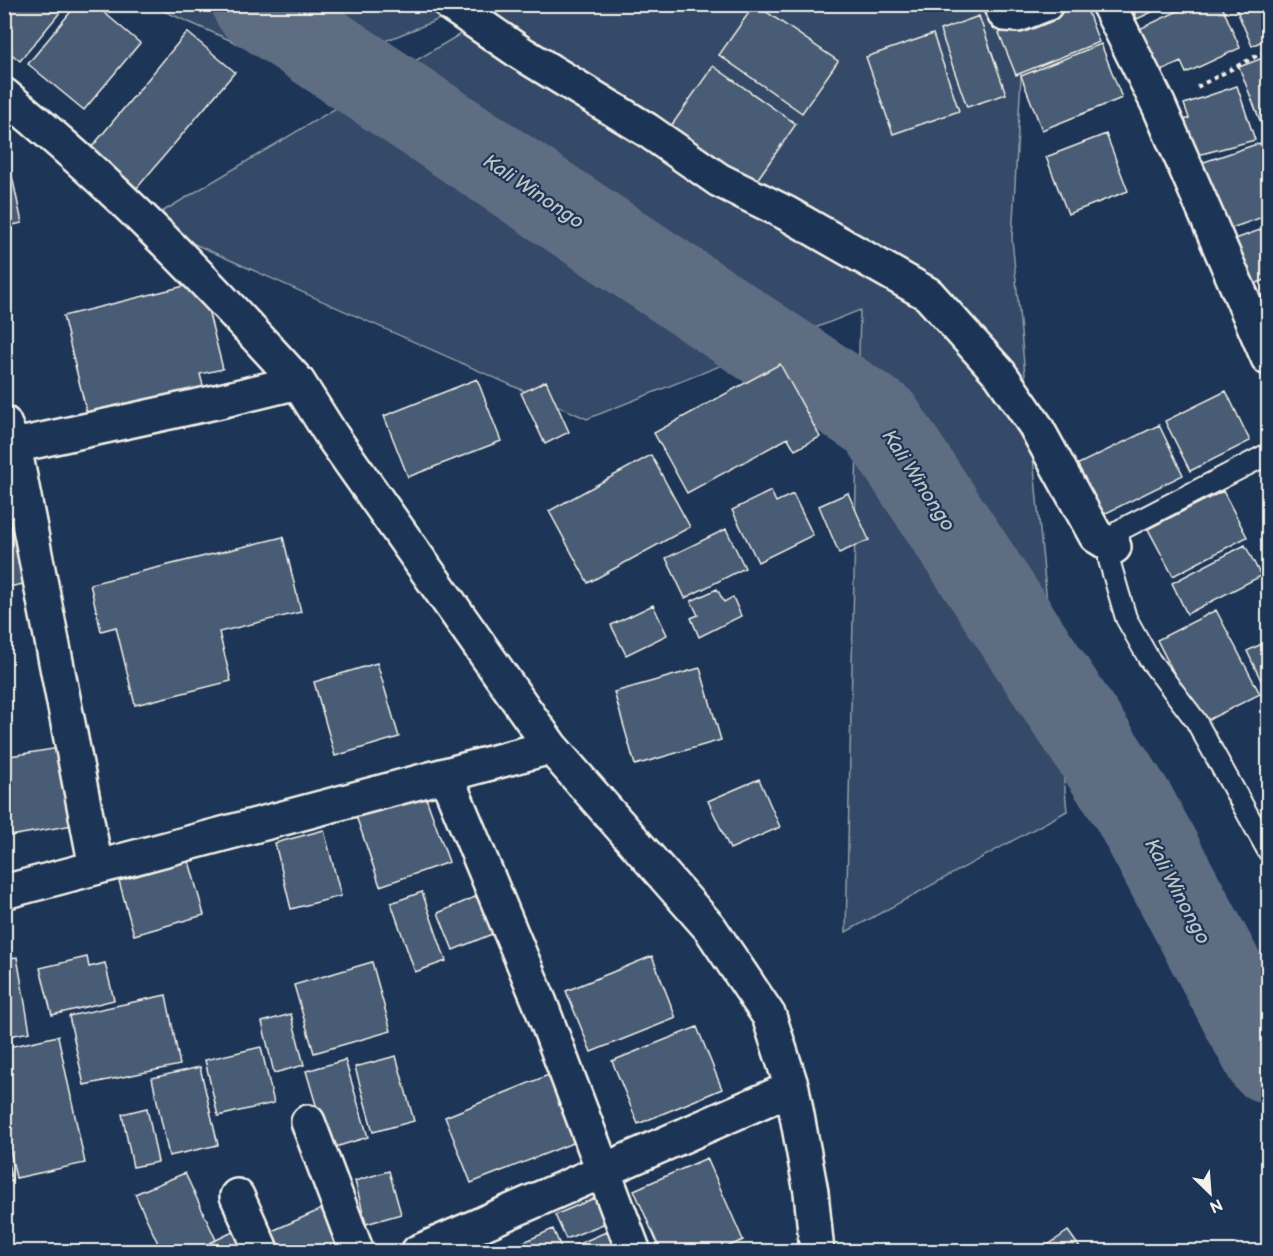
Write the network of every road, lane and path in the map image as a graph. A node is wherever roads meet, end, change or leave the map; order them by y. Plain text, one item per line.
1 (450, 4) edge
2 (1000, 4) edge
3 (1046, 4) edge
4 (1108, 4) edge
5 (1269, 50) edge
6 (4, 95) edge
7 (1159, 106) junction
8 (1269, 358) edge
9 (298, 382) junction
10 (9, 434) edge
11 (1269, 454) edge
12 (1114, 548) junction
13 (551, 747) junction
14 (446, 776) junction
15 (1269, 851) edge
16 (96, 867) junction
17 (4, 892) edge
18 (792, 1088) junction
19 (308, 1122) dead end
20 (603, 1169) junction
21 (237, 1196) dead end
22 (262, 1251) edge
23 (357, 1251) edge
24 (418, 1251) edge
25 (634, 1251) edge
26 (817, 1251) edge

1 - 12 street
2 - 3 street
4 - 7 street
5 - 7 path
6 - 9 street
7 - 8 street
9 - 10 street
9 - 13 street
10 - 16 street
11 - 12 lane
12 - 15 lane
13 - 14 street
13 - 18 street
14 - 16 street
14 - 20 street
16 - 17 street
18 - 20 street
18 - 26 street
19 - 23 street
20 - 24 street
20 - 25 street
21 - 22 street

